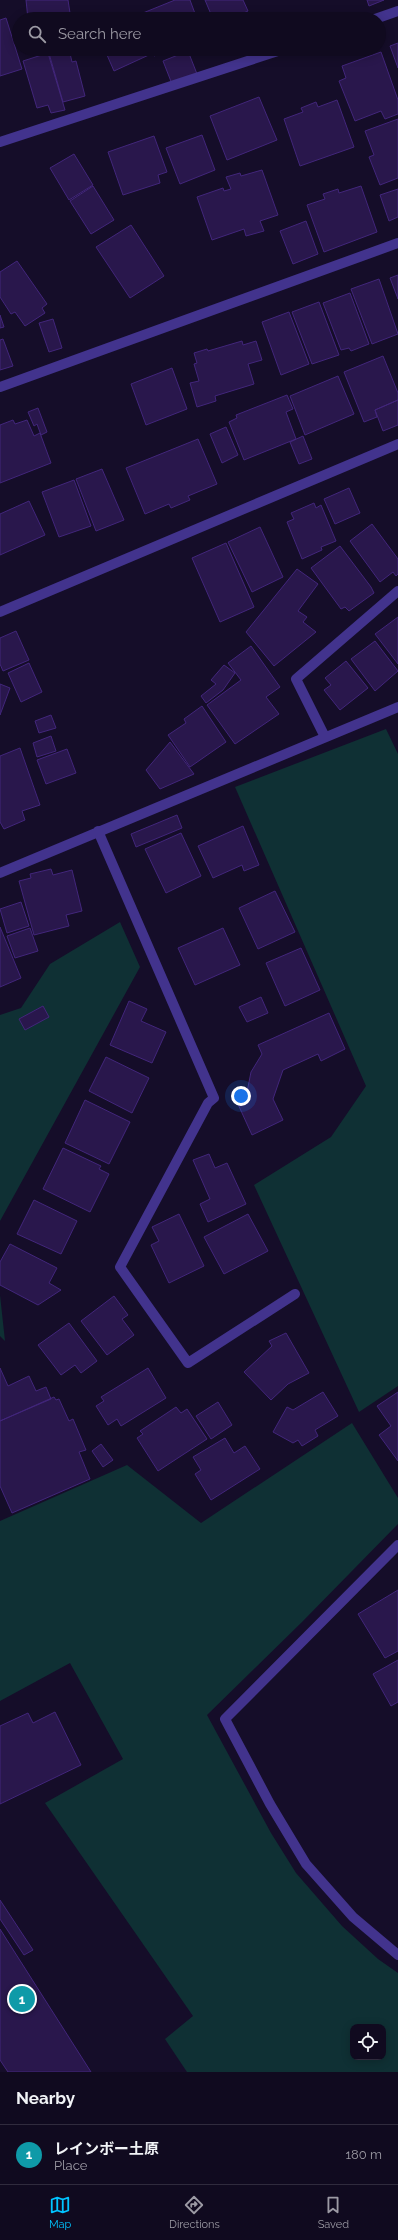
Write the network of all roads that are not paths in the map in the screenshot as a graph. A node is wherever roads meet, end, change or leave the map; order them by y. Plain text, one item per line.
1 (398, 12) edge
2 (386, 16) edge
3 (263, 56) edge
4 (0, 142) edge
5 (398, 243) edge
6 (0, 387) edge
7 (398, 444) edge
8 (398, 591) edge
9 (0, 612) edge
10 (398, 707) edge
11 (325, 737) junction
12 (98, 831) junction
13 (0, 873) edge
14 (295, 1294) dead end
15 (398, 1545) edge
16 (398, 1955) edge

1 - 2 street
3 - 4 street
5 - 6 street
7 - 9 street
8 - 11 street
10 - 11 street
11 - 12 street
12 - 13 street
12 - 14 street
15 - 16 street

